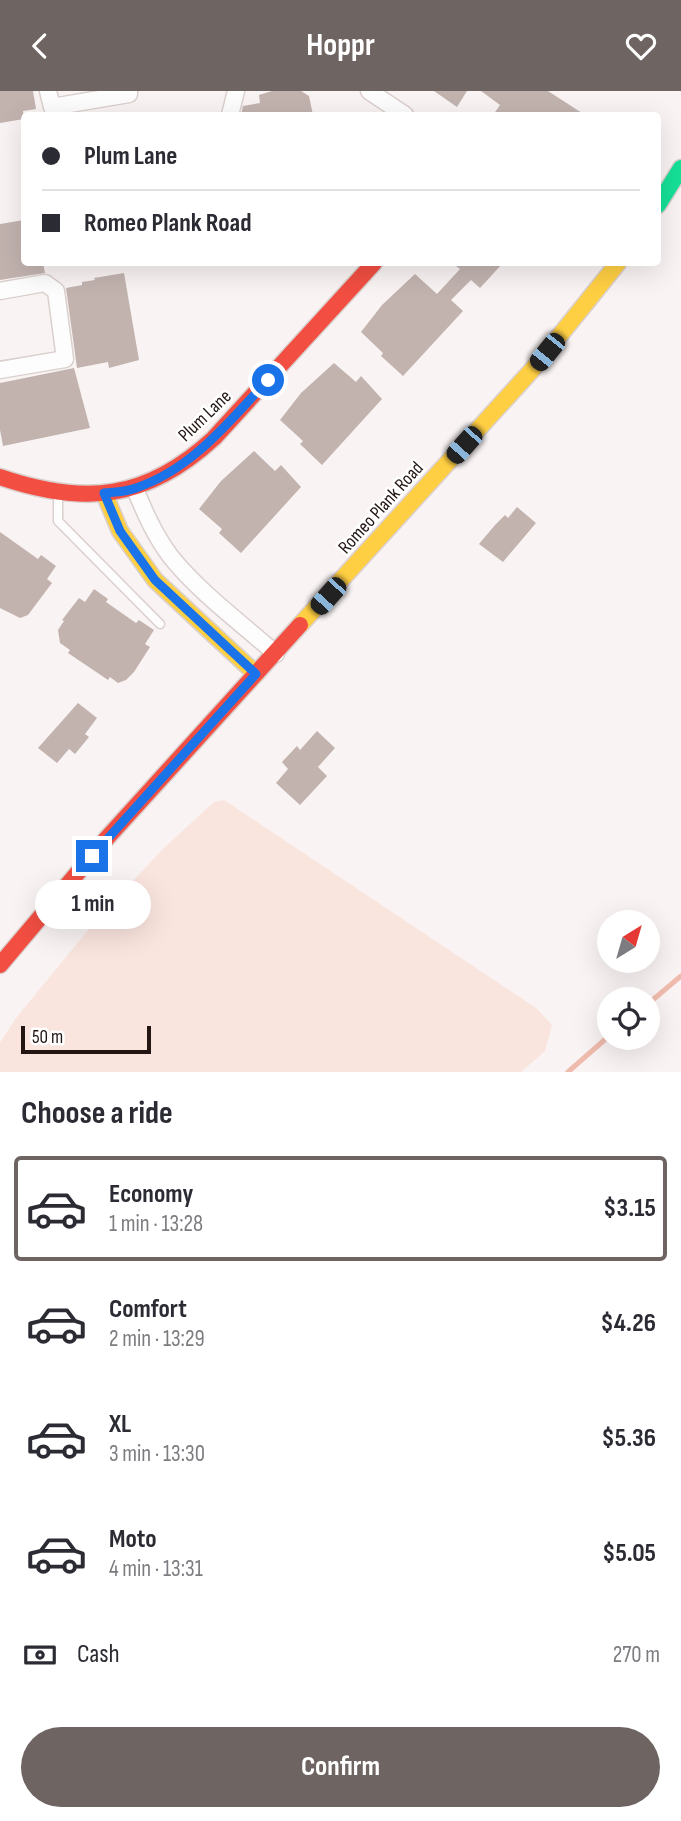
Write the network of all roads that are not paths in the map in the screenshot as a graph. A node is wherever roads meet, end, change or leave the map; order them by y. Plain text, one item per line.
1 (48, 91) edge
2 (129, 91) edge
3 (236, 91) edge
4 (369, 91) edge
5 (231, 112) edge
6 (400, 112) edge
7 (681, 168) edge
8 (661, 200) edge
9 (371, 266) edge
10 (616, 266) edge
11 (0, 291) edge
12 (0, 370) edge
13 (0, 477) edge
14 (135, 489) junction
15 (104, 493) junction
16 (58, 494) junction
17 (160, 624) dead end
18 (276, 653) junction
19 (256, 674) junction
20 (0, 965) edge

1 - 2 street
3 - 5 street
4 - 6 street
7 - 8 main road
9 - 14 main road, Plum Lane
10 - 18 main road, Romeo Plank Road
11 - 12 street
13 - 16 main road, Plum Lane
14 - 15 main road, Plum Lane
14 - 18 street
15 - 16 main road, Plum Lane
15 - 19 main road
16 - 17 lane
18 - 19 main road, Romeo Plank Road
19 - 20 main road, Romeo Plank Road

